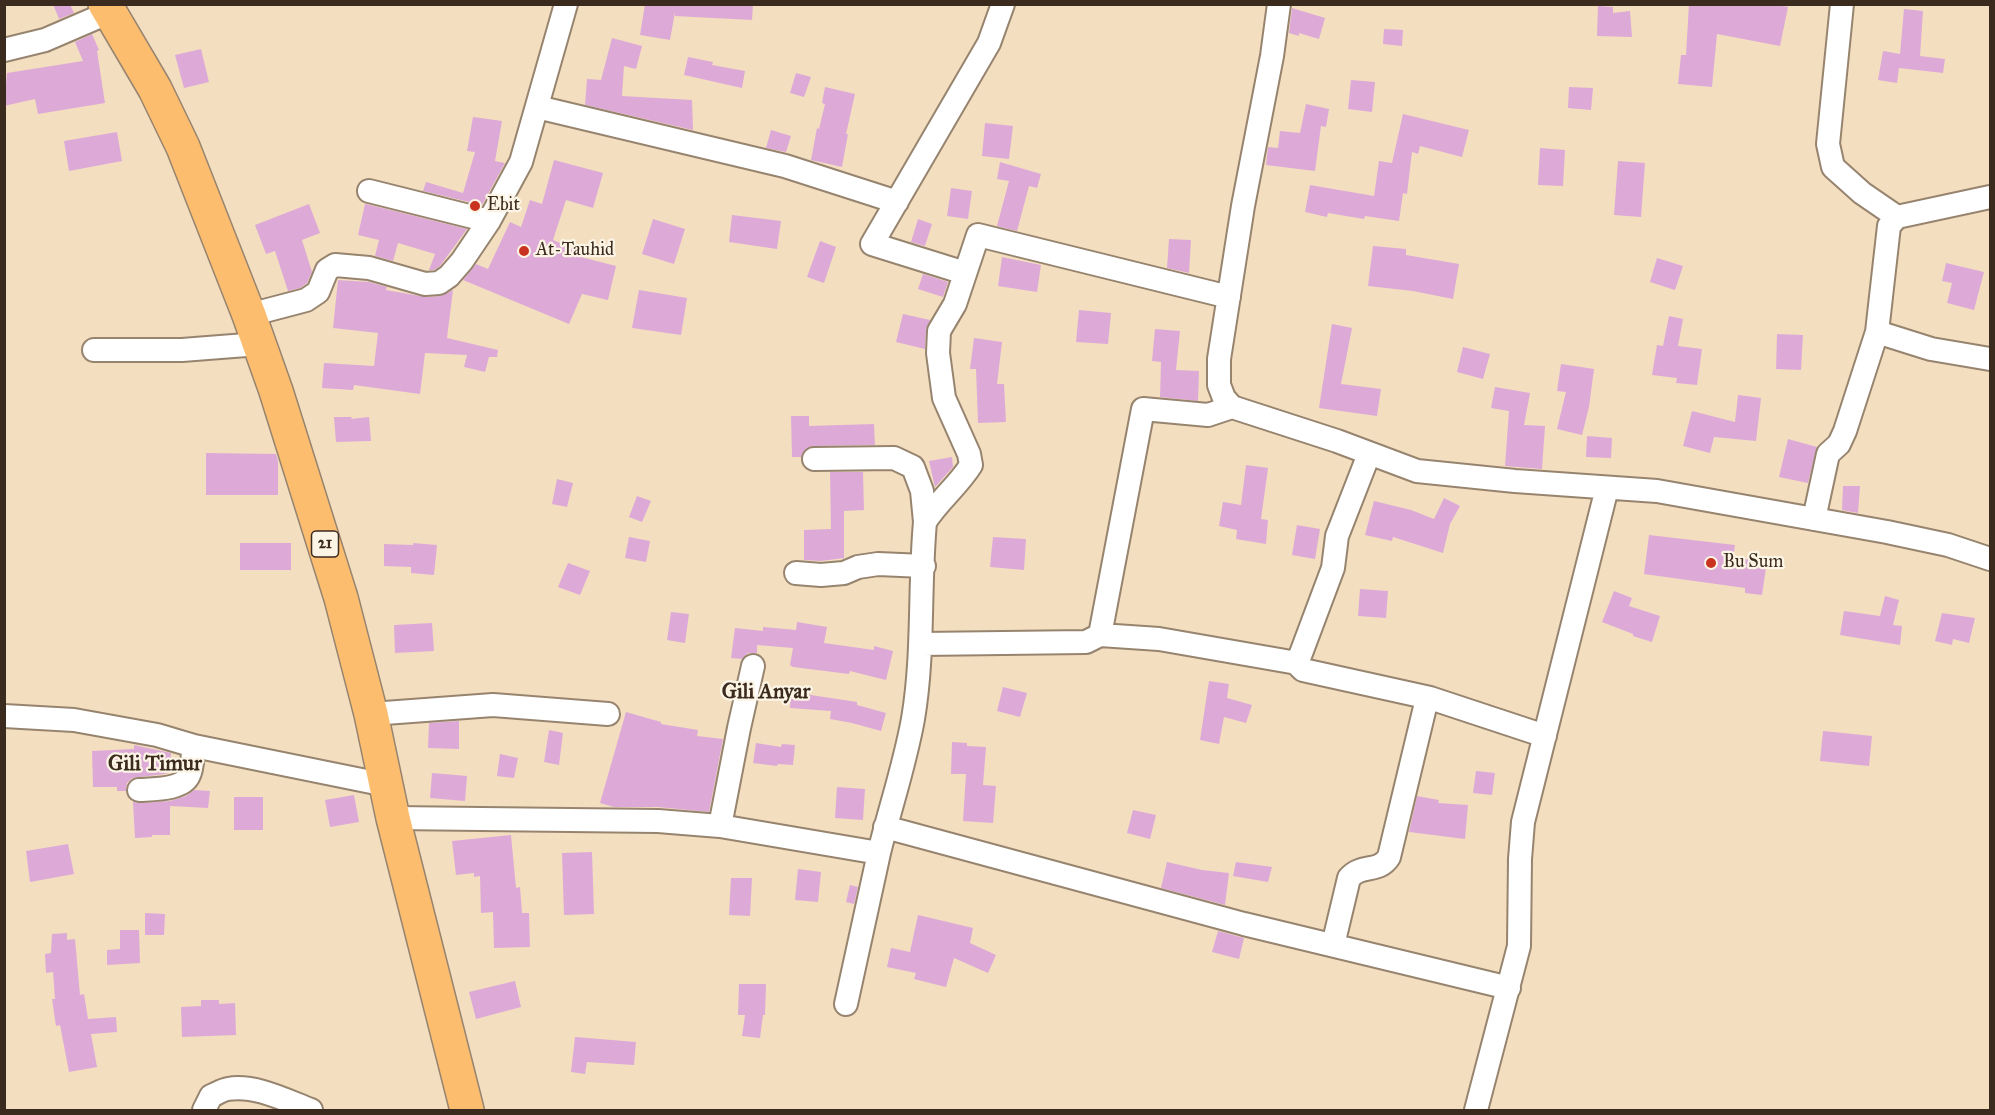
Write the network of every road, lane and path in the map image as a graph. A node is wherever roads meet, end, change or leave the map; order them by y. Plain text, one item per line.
1 (566, 4) edge
2 (1003, 4) edge
3 (1278, 4) edge
4 (1842, 4) edge
5 (107, 8) edge
6 (4, 50) edge
7 (537, 107) junction
8 (369, 191) dead end
9 (1990, 197) edge
10 (897, 202) junction
11 (1897, 217) junction
12 (489, 221) junction
13 (965, 273) junction
14 (1229, 297) junction
15 (254, 330) junction
16 (1877, 332) junction
17 (94, 350) dead end
18 (1990, 359) edge
19 (1232, 407) junction
20 (1369, 454) junction
21 (814, 459) dead end
22 (1607, 488) junction
23 (1814, 519) junction
24 (925, 522) junction
25 (1990, 559) edge
26 (924, 566) junction
27 (796, 573) dead end
28 (1100, 635) junction
29 (921, 644) junction
30 (1297, 663) junction
31 (753, 666) dead end
32 (1430, 698) junction
33 (370, 714) junction
34 (608, 714) dead end
35 (4, 716) edge
36 (1545, 736) junction
37 (194, 746) junction
38 (386, 785) junction
39 (139, 790) dead end
40 (393, 818) junction
41 (720, 826) junction
42 (885, 827) junction
43 (879, 853) junction
44 (1332, 945) junction
45 (1509, 988) junction
46 (846, 1004) dead end
47 (204, 1110) edge
48 (311, 1110) edge
49 (467, 1110) edge
50 (1476, 1110) edge

1 - 7 street
2 - 10 street
3 - 14 street
4 - 11 street
5 - 6 street
5 - 15 highway, 21
7 - 10 street
7 - 12 street
8 - 12 street
9 - 11 street
10 - 13 street
11 - 16 street
12 - 15 street
13 - 14 street
13 - 24 street
14 - 19 street
15 - 17 street
15 - 33 highway, 21
16 - 18 street
16 - 23 street
19 - 20 street
19 - 28 street
20 - 22 street
20 - 30 street
21 - 24 street
22 - 23 street
22 - 36 street
23 - 25 street
24 - 26 street
26 - 27 street
26 - 29 street
28 - 29 street
28 - 30 street
29 - 42 street
30 - 32 street
31 - 41 street
32 - 36 street
32 - 44 street
33 - 34 street
33 - 38 highway, 21
35 - 37 street
36 - 45 street
37 - 38 street
37 - 39 street
38 - 40 highway, 21
40 - 41 street
40 - 49 highway, 21
41 - 43 street
42 - 43 street
42 - 44 street
43 - 46 street
44 - 45 street
45 - 50 street
47 - 48 street

